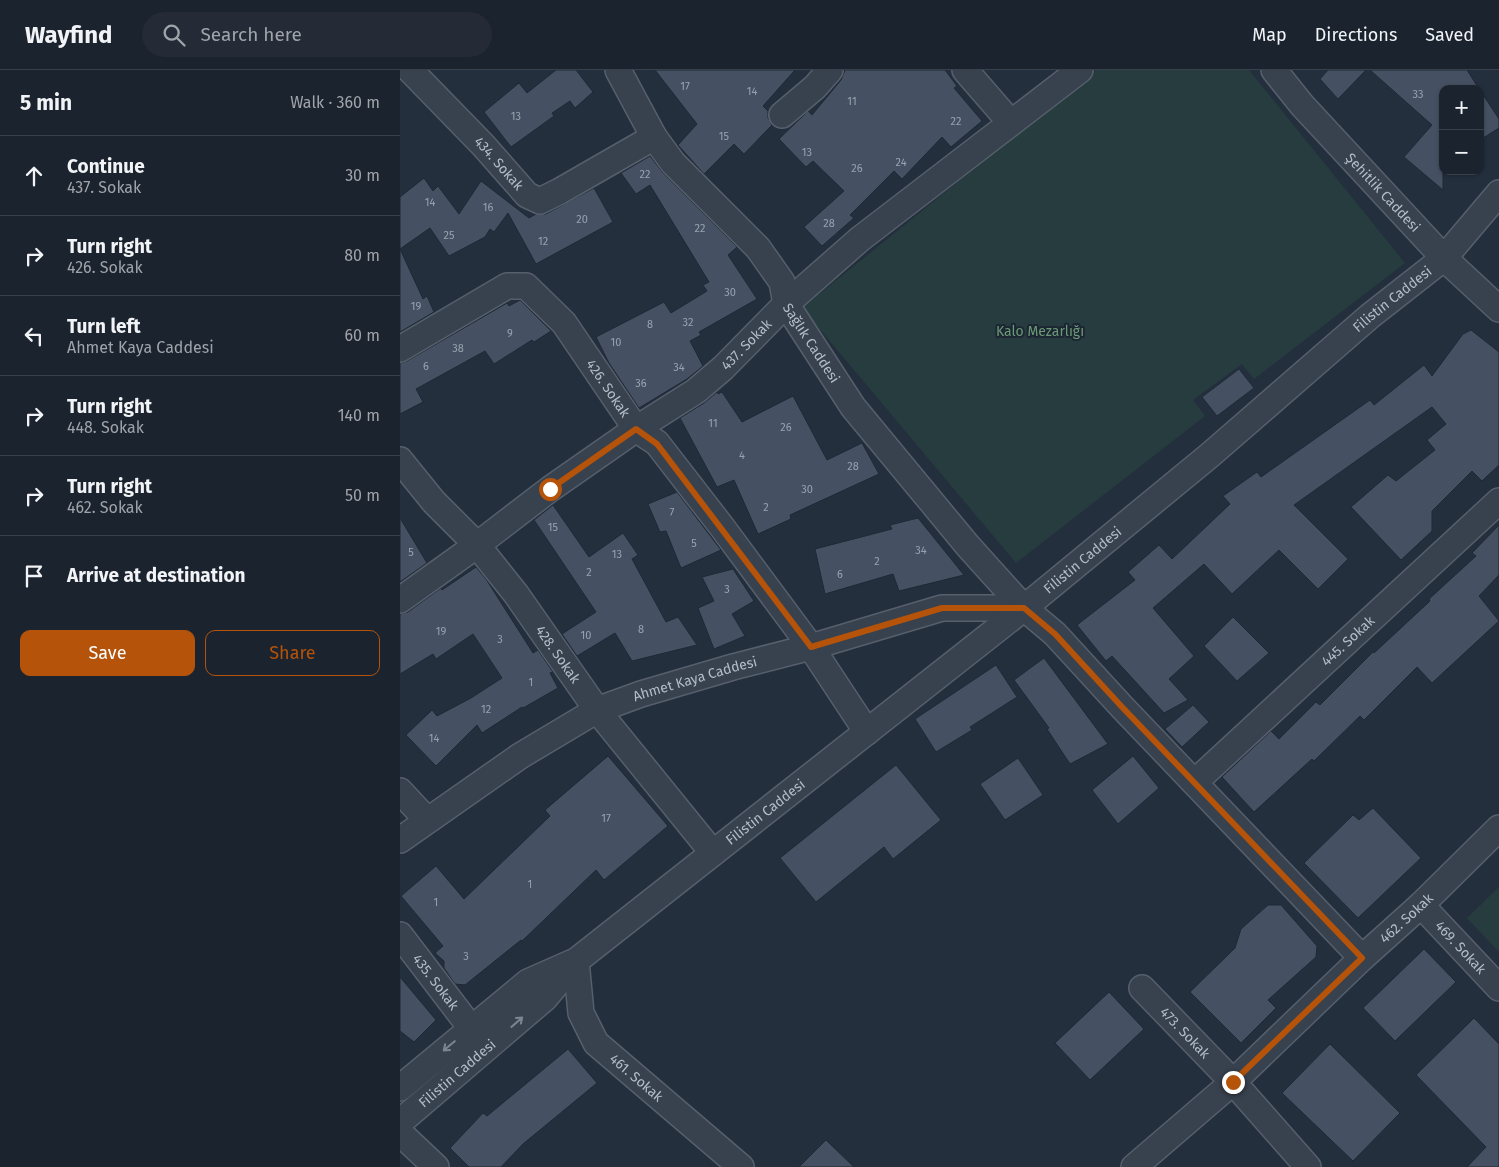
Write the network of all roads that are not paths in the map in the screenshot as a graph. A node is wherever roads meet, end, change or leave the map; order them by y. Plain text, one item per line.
1 (410, 70) edge
2 (618, 70) edge
3 (830, 70) edge
4 (965, 70) edge
5 (1080, 70) edge
6 (1274, 70) edge
7 (782, 115) dead end
8 (1011, 124) junction
9 (654, 137) junction
10 (1499, 192) edge
11 (1444, 258) junction
12 (786, 304) junction
13 (1499, 309) edge
14 (400, 349) edge
15 (636, 429) junction
16 (400, 460) edge
17 (1499, 500) edge
18 (477, 545) junction
19 (400, 600) edge
20 (1024, 608) junction
21 (811, 647) junction
22 (597, 710) junction
23 (867, 732) junction
24 (1195, 782) junction
25 (400, 791) edge
26 (427, 820) junction
27 (1499, 828) edge
28 (400, 840) edge
29 (713, 853) junction
30 (1420, 905) junction
31 (400, 935) edge
32 (1362, 958) junction
33 (576, 961) junction
34 (1142, 988) dead end
35 (1499, 988) edge
36 (470, 1028) junction
37 (1233, 1082) junction
38 (400, 1088) edge
39 (400, 1122) edge
40 (400, 1133) edge
41 (436, 1167) edge
42 (741, 1167) edge
43 (1134, 1167) edge
44 (1308, 1167) edge

1 - 9 street, 434. Sokak
2 - 9 street, Sağlık Caddesi
3 - 7 street
4 - 8 street
5 - 8 street, 437. Sokak
6 - 11 street, Şehitlik Caddesi
8 - 12 street, 437. Sokak
9 - 12 street, Sağlık Caddesi
10 - 11 street, Filistin Caddesi
11 - 13 street, Şehitlik Caddesi
11 - 20 street, Filistin Caddesi
12 - 15 street, 437. Sokak
12 - 20 street, Sağlık Caddesi
14 - 15 street, 426. Sokak
15 - 18 street, 437. Sokak
15 - 21 street, 426. Sokak
16 - 18 street, 428. Sokak
17 - 24 street, 445. Sokak
18 - 19 street, 437. Sokak
18 - 22 street, 428. Sokak
20 - 21 street, Ahmet Kaya Caddesi
20 - 23 street, Filistin Caddesi
20 - 24 street, Sağlık Caddesi
21 - 22 street, Ahmet Kaya Caddesi
21 - 23 street, 426. Sokak
22 - 26 street, Ahmet Kaya Caddesi
22 - 29 street, 428. Sokak
23 - 29 street, Filistin Caddesi
24 - 32 street, Sağlık Caddesi
25 - 26 street
26 - 28 street, Ahmet Kaya Caddesi
27 - 30 street, 462. Sokak
29 - 33 street, Filistin Caddesi
30 - 32 street, 462. Sokak
30 - 35 street, 469. Sokak
31 - 36 street, 435. Sokak
32 - 37 street, 462. Sokak
33 - 36 street, Filistin Caddesi
39 -> 33 street, Filistin Caddesi
33 - 42 street, 461. Sokak
34 - 37 street, 473. Sokak
36 -> 38 street, Filistin Caddesi
37 - 43 street, 462. Sokak
37 - 44 street, 473. Sokak
40 - 41 street

